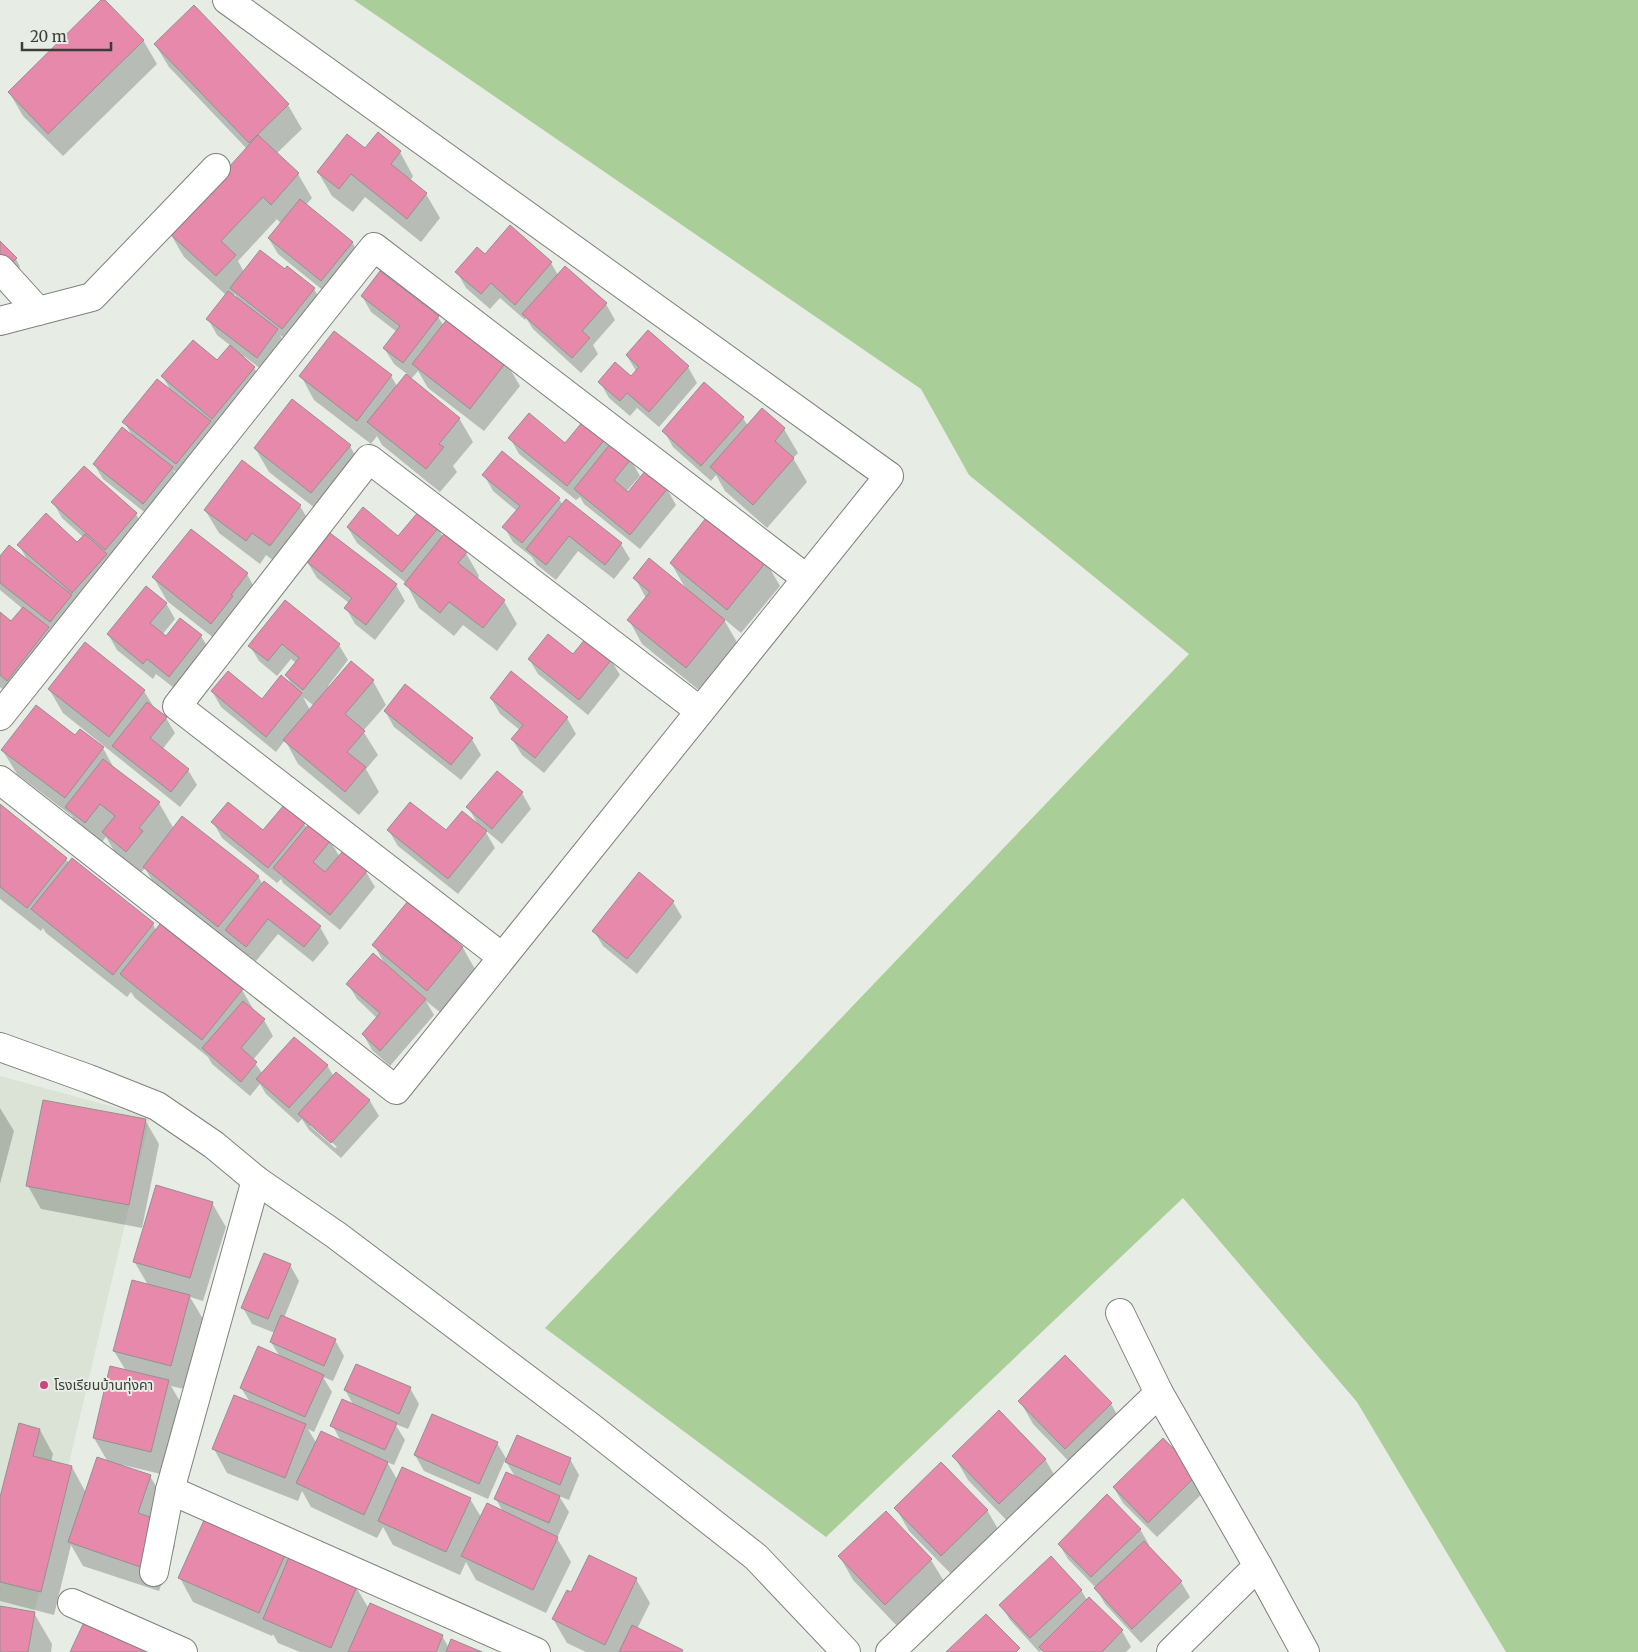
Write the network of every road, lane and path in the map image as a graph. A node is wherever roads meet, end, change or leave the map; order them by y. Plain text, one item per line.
1 (227, 0) edge
2 (216, 168) dead end
3 (0, 269) edge
4 (38, 311) junction
5 (0, 321) edge
6 (806, 578) junction
7 (700, 711) junction
8 (0, 716) edge
9 (0, 780) edge
10 (502, 957) junction
11 (0, 1047) edge
12 (256, 1180) junction
13 (1120, 1313) dead end
14 (1159, 1392) junction
15 (170, 1490) junction
16 (1258, 1566) junction
17 (154, 1572) dead end
18 (72, 1603) dead end
19 (182, 1652) edge
20 (536, 1652) edge
21 (846, 1652) edge
22 (890, 1652) edge
23 (1171, 1652) edge
24 (1305, 1652) edge

1 - 6 street
2 - 4 street
3 - 4 street
4 - 5 street
6 - 7 street
6 - 8 street
7 - 10 street
7 - 10 street
9 - 10 street
11 - 12 street
12 - 15 street
12 - 21 street
13 - 14 street
14 - 16 street
14 - 22 street
15 - 17 street
15 - 20 street
16 - 23 street
16 - 24 street
18 - 19 street

